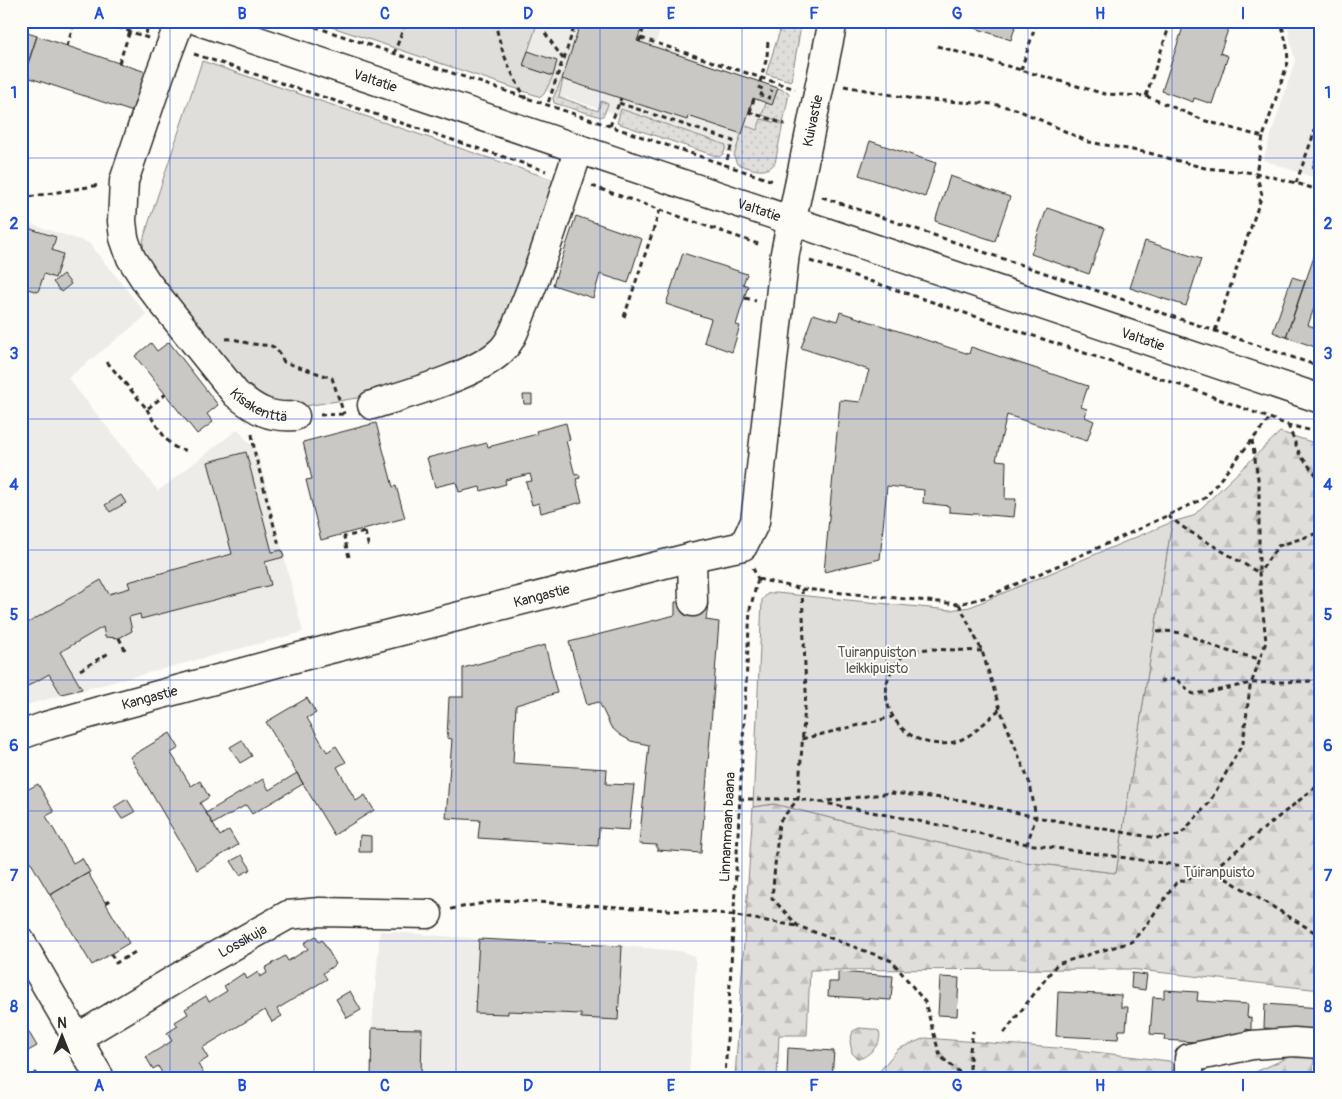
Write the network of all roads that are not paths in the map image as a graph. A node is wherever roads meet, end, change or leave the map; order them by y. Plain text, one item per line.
1 (199, 21) edge
2 (833, 21) edge
3 (175, 34) edge
4 (578, 149) junction
5 (792, 221) junction
6 (1321, 399) edge
7 (372, 405) dead end
8 (295, 416) road end
9 (692, 557) junction
10 (693, 602) dead end
11 (21, 736) edge
12 (428, 914) road end
13 (21, 942) edge
14 (77, 1038) junction
15 (1321, 1044) edge
16 (1189, 1068) edge
17 (100, 1078) edge

1 - 4 street, Valtatie
2 - 5 street, Kuivastie
3 - 8 street, Kisakenttä
4 - 5 street, Valtatie
4 - 7 street
5 - 6 street, Valtatie
5 - 9 street, Kangastie
9 - 10 street
9 - 11 street, Kangastie
12 - 14 street, Lossikuja
13 - 14 street
14 - 17 street
15 - 16 street

